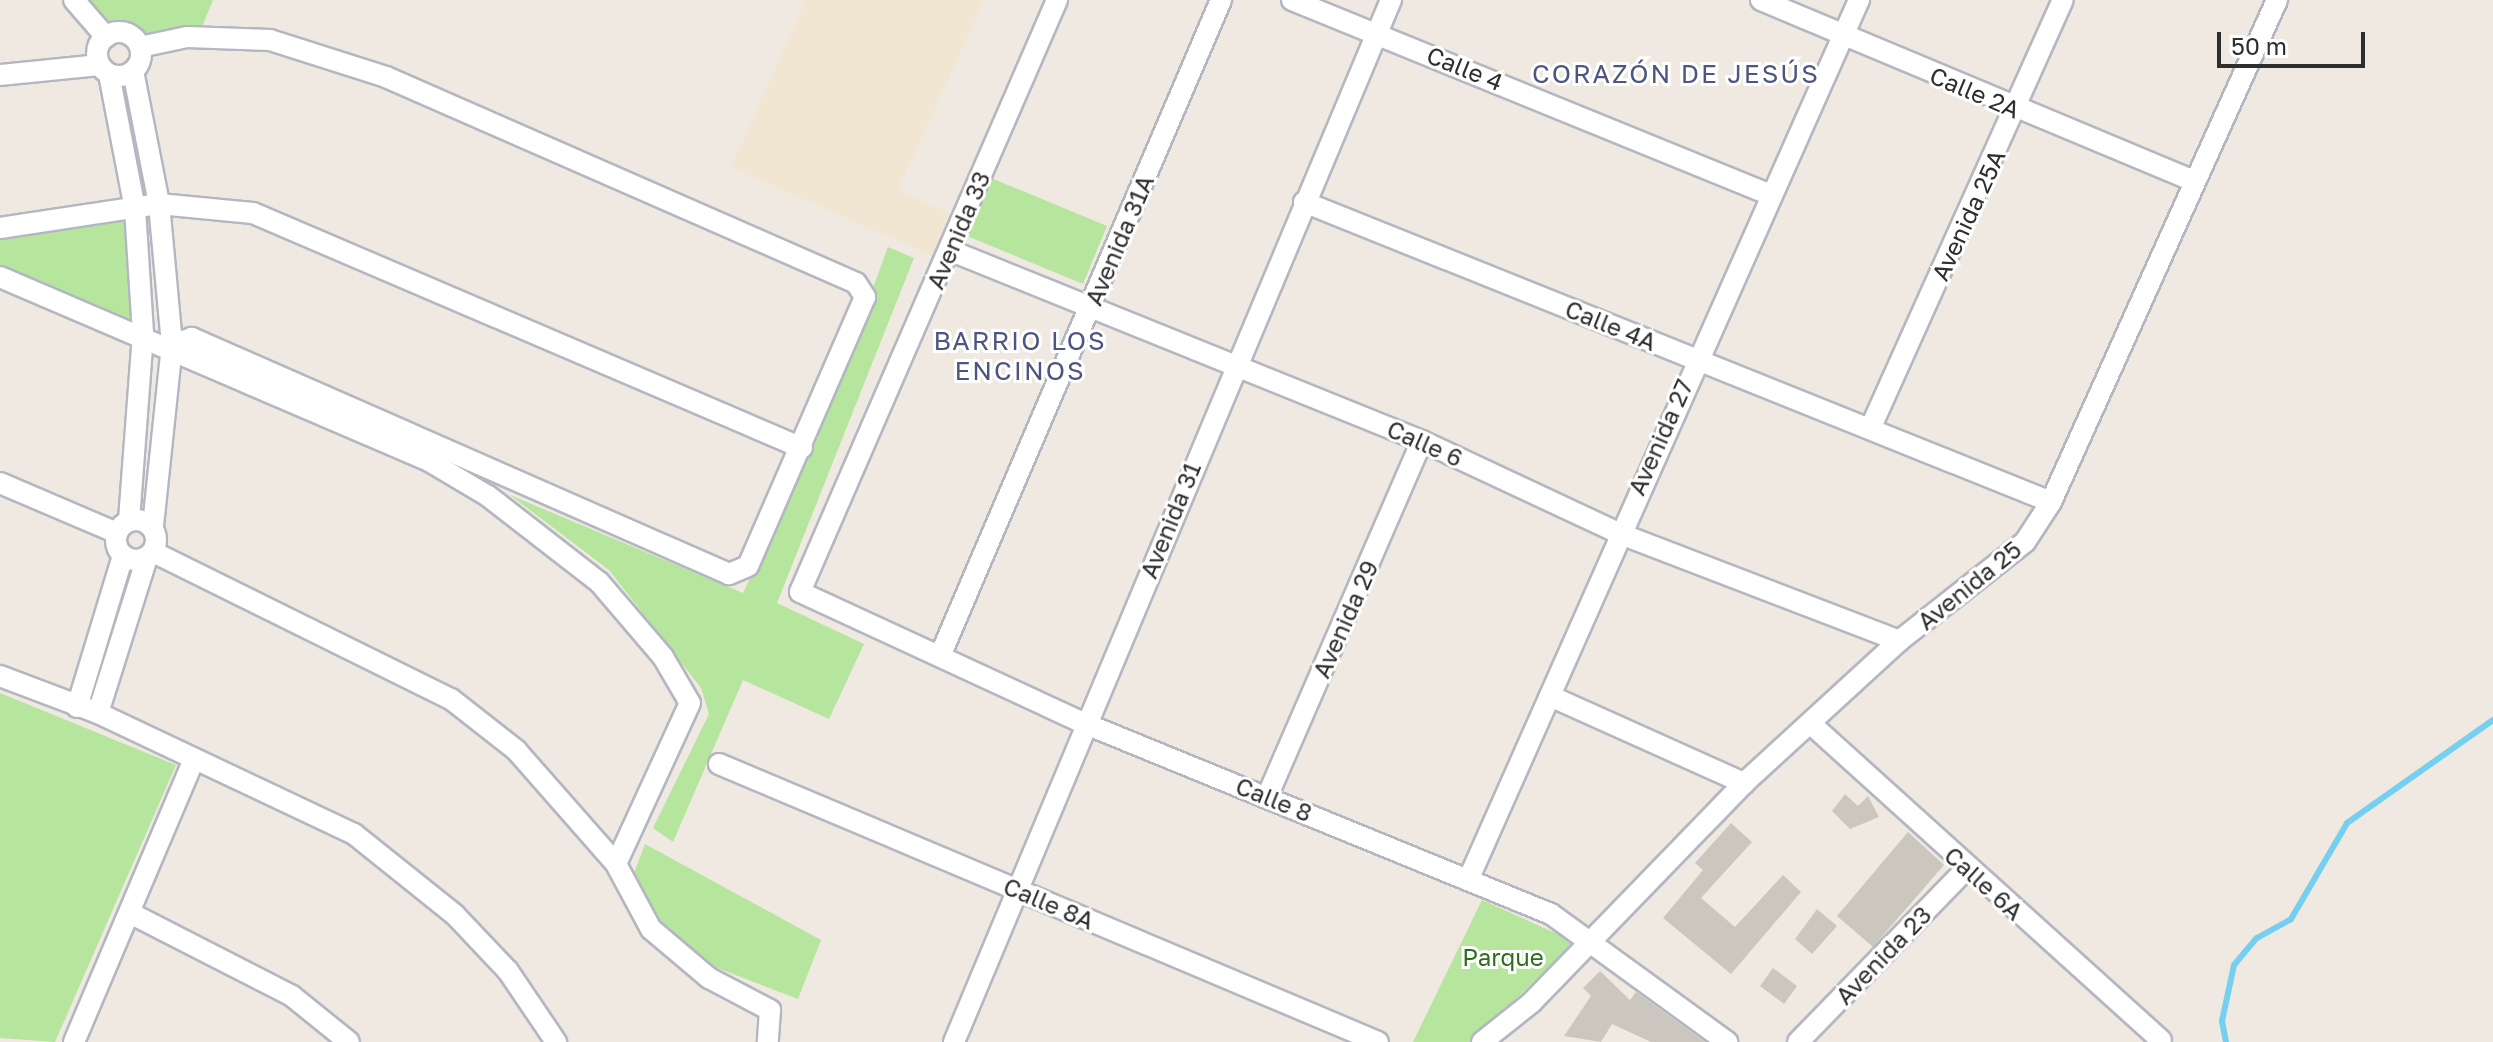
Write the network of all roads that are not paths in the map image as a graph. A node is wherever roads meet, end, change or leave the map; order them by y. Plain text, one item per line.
1 (74, 0) edge
2 (1057, 0) edge
3 (1221, 0) edge
4 (1292, 0) edge
5 (1391, 0) edge
6 (1761, 0) edge
7 (1859, 0) edge
8 (2063, 0) edge
9 (2277, 0) edge
10 (1377, 32) junction
11 (1843, 36) junction
12 (106, 37) junction
13 (140, 47) junction
14 (104, 70) junction
15 (133, 71) junction
16 (0, 75) edge
17 (2016, 110) junction
18 (2191, 180) junction
19 (1771, 195) junction
20 (1304, 202) junction
21 (159, 204) junction
22 (135, 209) junction
23 (0, 228) edge
24 (949, 250) junction
25 (0, 277) edge
26 (1092, 306) junction
27 (143, 334) junction
28 (172, 345) junction
29 (1695, 359) junction
30 (1235, 362) junction
31 (1870, 429) junction
32 (1422, 441) junction
33 (802, 448) junction
34 (432, 453) junction
35 (0, 483) edge
36 (2051, 502) junction
37 (123, 527) junction
38 (153, 527) junction
39 (1618, 533) junction
40 (150, 555) junction
41 (123, 556) junction
42 (800, 592) joint
43 (1899, 641) junction
44 (940, 656) junction
45 (0, 676) edge
46 (1550, 696) junction
47 (77, 707) junction
48 (98, 713) junction
49 (1810, 723) junction
50 (1086, 724) junction
51 (193, 761) junction
52 (719, 764) dead end
53 (1744, 783) junction
54 (1267, 797) junction
55 (616, 864) junction
56 (1967, 868) junction
57 (1469, 878) junction
58 (1017, 890) junction
59 (130, 913) junction
60 (1591, 939) junction
61 (2161, 1040) dead end
62 (74, 1042) edge
63 (349, 1042) edge
64 (556, 1042) edge
65 (768, 1042) edge
66 (954, 1042) edge
67 (1378, 1042) edge
68 (1482, 1042) edge
69 (1727, 1042) edge
70 (1798, 1042) edge

1 - 12 street
2 - 24 street, Avenida 33
3 - 26 street, Avenida 31A
4 - 10 street, Calle 4
5 - 10 street, Avenida 31
6 - 11 street, Calle 2A
7 - 11 street, Avenida 27
8 - 17 street, Avenida 25A
9 - 18 street, Avenida 25
10 - 19 street, Calle 4
10 - 20 street, Avenida 31
11 - 17 street, Calle 2A
11 - 19 street, Avenida 27
12 - 13 street
12 - 14 street
13 - 15 street
13 - 33 street
14 - 15 street
14 - 16 street
14 - 22 street
15 - 21 street
17 - 18 street, Calle 2A
17 - 31 street, Avenida 25A
18 - 36 street, Avenida 25
19 - 29 street, Avenida 27
20 - 29 street, Calle 4A
20 - 30 street, Avenida 31
21 - 22 street
21 - 28 street
21 - 33 street
22 - 23 street
22 - 27 street
24 - 26 street, Calle 6
24 - 42 street, Avenida 33
25 - 27 street
26 - 30 street, Calle 6
26 - 44 street, Avenida 31A
27 - 28 street
27 - 37 street
28 - 34 street
28 - 38 street
29 - 31 street, Calle 4A
29 - 39 street, Avenida 27
30 - 32 street, Calle 6
30 - 50 street, Avenida 31
31 - 36 street, Calle 4A
32 - 39 street, Calle 6
32 - 54 street, Avenida 29
33 - 34 street
34 - 55 street
35 - 37 street
36 - 43 street, Avenida 25
37 - 38 street
37 - 41 street
38 - 40 street
39 - 43 street, Calle 6
39 - 46 street, Avenida 27
40 - 41 street
40 - 48 street
40 - 55 street
41 - 47 street
42 - 44 street, Calle 8
43 - 49 street, Avenida 25
44 - 50 street, Calle 8
45 - 47 street
46 - 53 street
46 - 57 street, Avenida 27
47 - 48 street
48 - 51 street
49 - 53 street, Avenida 25
49 - 56 street, Calle 6A
50 - 54 street, Calle 8
50 - 58 street, Avenida 31
51 - 59 street
51 - 64 street
52 - 58 street, Calle 8A
53 - 60 street, Avenida 25
54 - 57 street, Calle 8
55 - 65 street
56 - 61 street, Calle 6A
56 - 70 street, Avenida 23
57 - 60 street, Calle 8
58 - 66 street, Avenida 31
58 - 67 street, Calle 8A
59 - 62 street
59 - 63 street
60 - 68 street, Avenida 25
60 - 69 street, Calle 8

